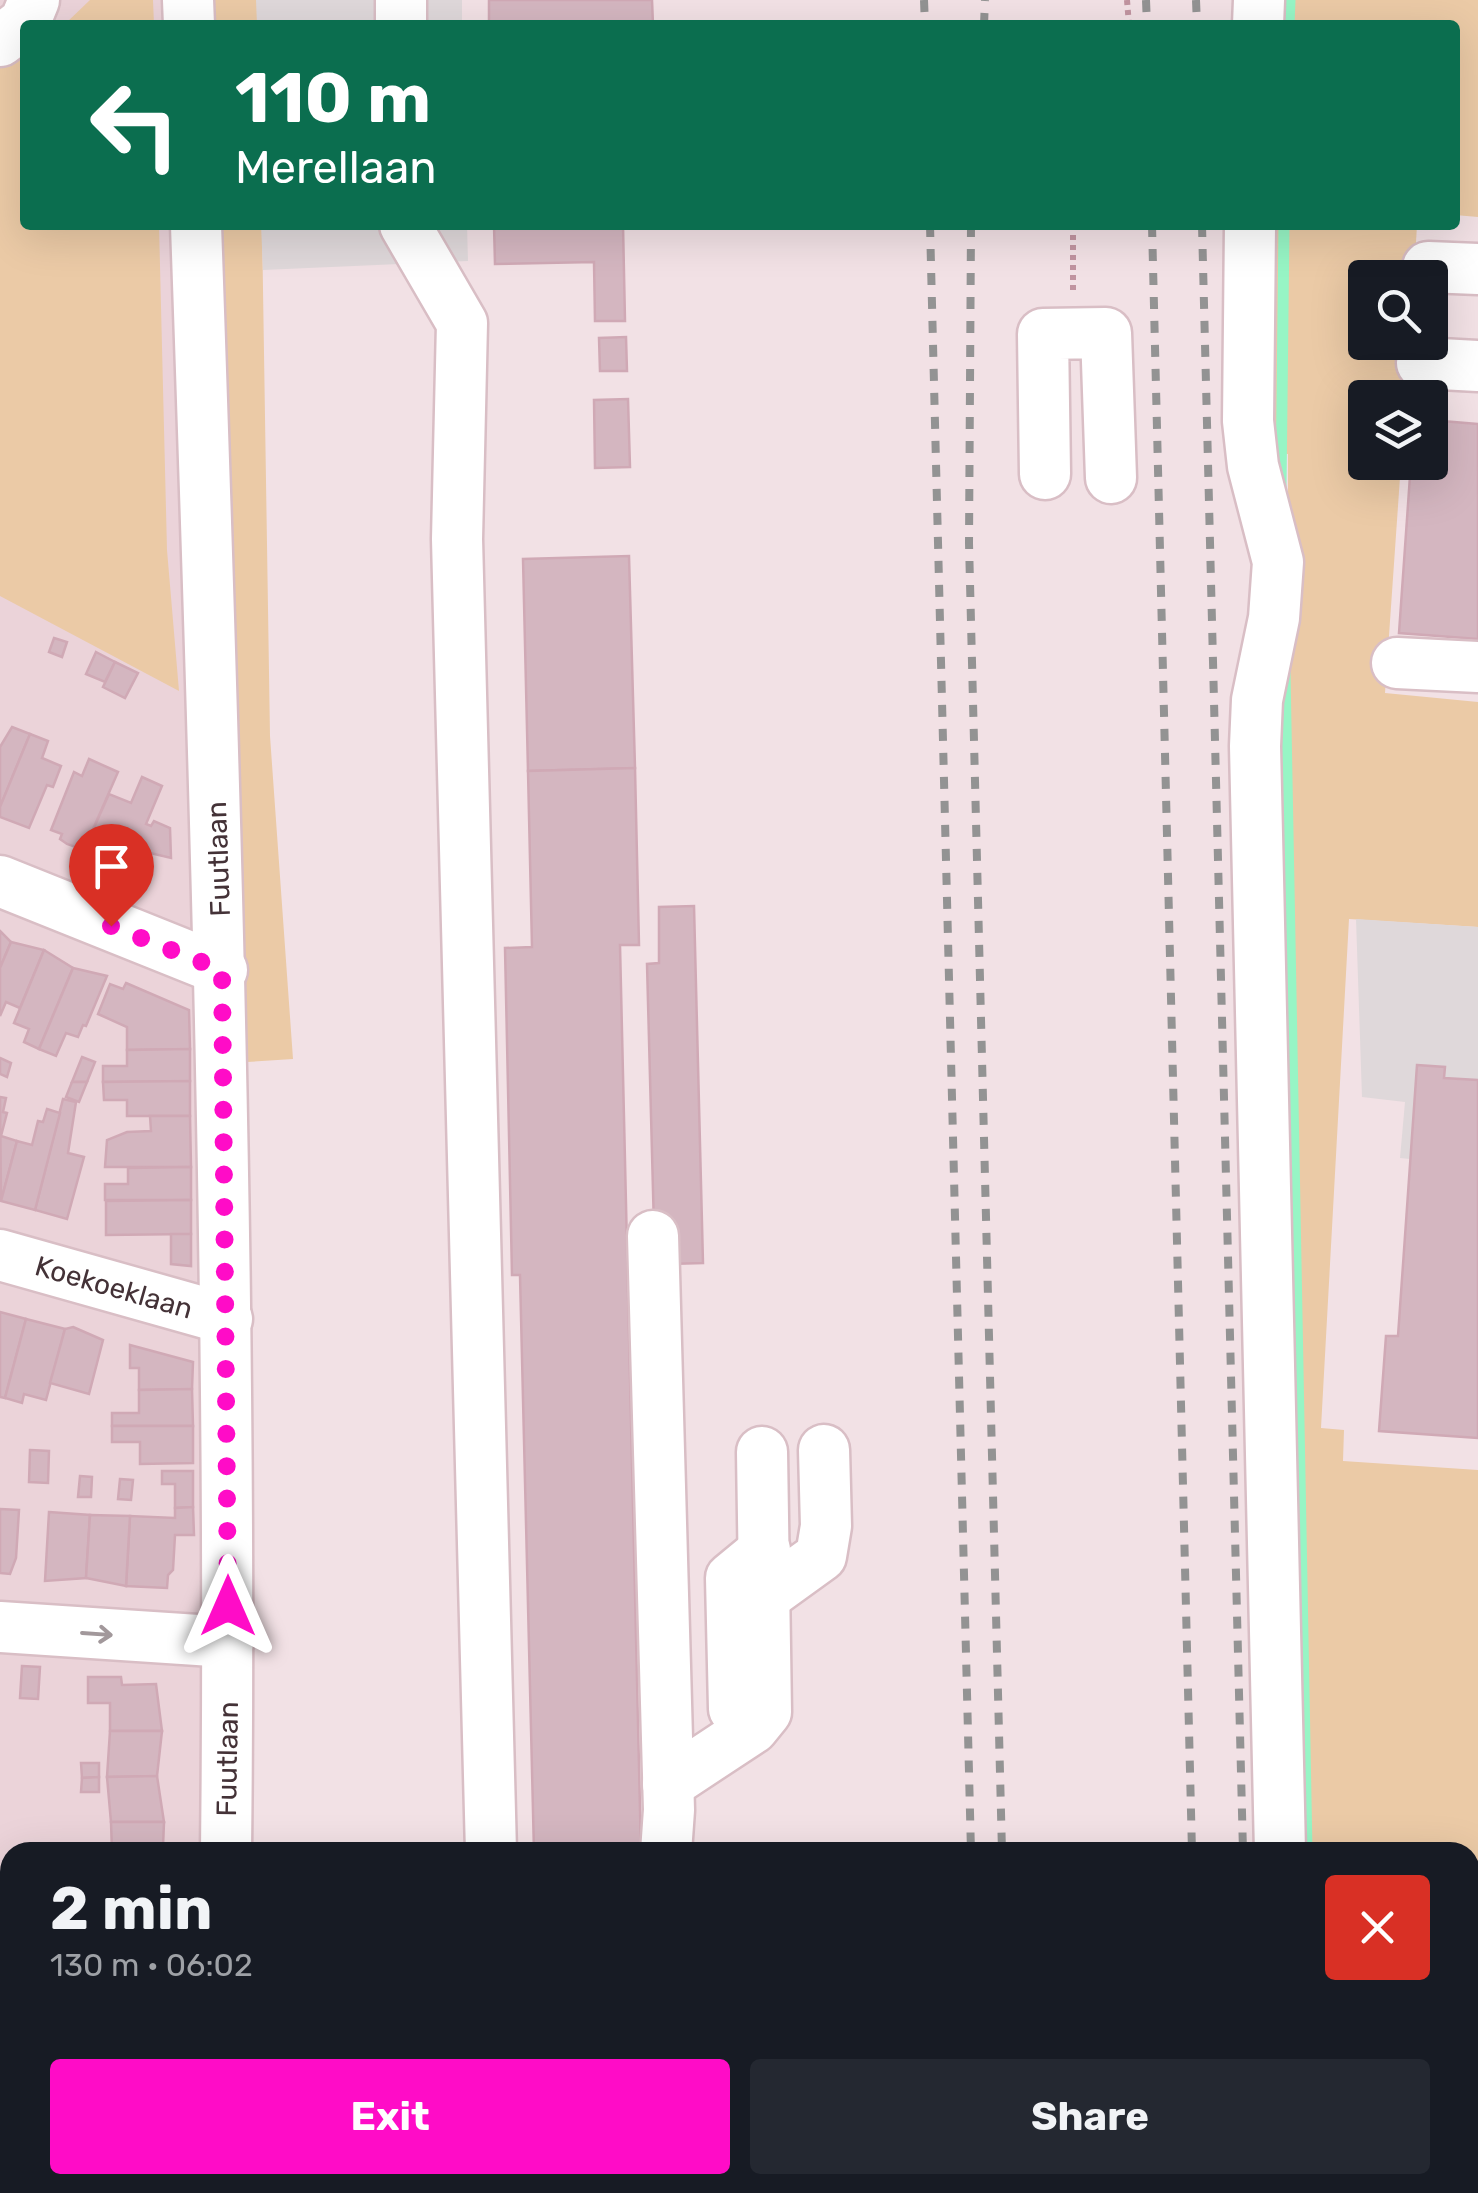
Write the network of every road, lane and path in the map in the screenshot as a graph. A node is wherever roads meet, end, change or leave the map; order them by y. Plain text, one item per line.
1 (20, 26) edge
2 (0, 41) edge
3 (196, 230) edge
4 (408, 230) edge
5 (1073, 230) edge
6 (1250, 230) edge
7 (1448, 268) edge
8 (1478, 270) edge
9 (1073, 298) dead end
10 (1422, 362) dead end
11 (1478, 366) edge
12 (1045, 474) dead end
13 (1111, 478) dead end
14 (1397, 662) dead end
15 (1478, 667) edge
16 (0, 881) edge
17 (222, 970) junction
18 (653, 1236) dead end
19 (0, 1255) edge
20 (227, 1319) junction
21 (824, 1450) dead end
22 (762, 1452) dead end
23 (766, 1573) junction
24 (0, 1628) edge
25 (228, 1642) junction
26 (668, 1784) junction
27 (226, 1842) edge
28 (491, 1842) edge
29 (666, 1842) edge
30 (1280, 1842) edge

1 - 2 street
3 - 17 street, Fuutlaan
4 - 28 street
5 - 9 path
6 - 30 street
7 - 8 street
10 - 11 street
12 - 13 street
14 - 15 street
16 - 17 street
17 - 20 street, Fuutlaan
18 - 26 street
19 - 20 street, Koekoeklaan
20 - 25 street, Fuutlaan
21 - 23 street
22 - 23 street
23 - 26 street
24 -> 25 street
25 - 27 street, Fuutlaan
26 - 29 street

